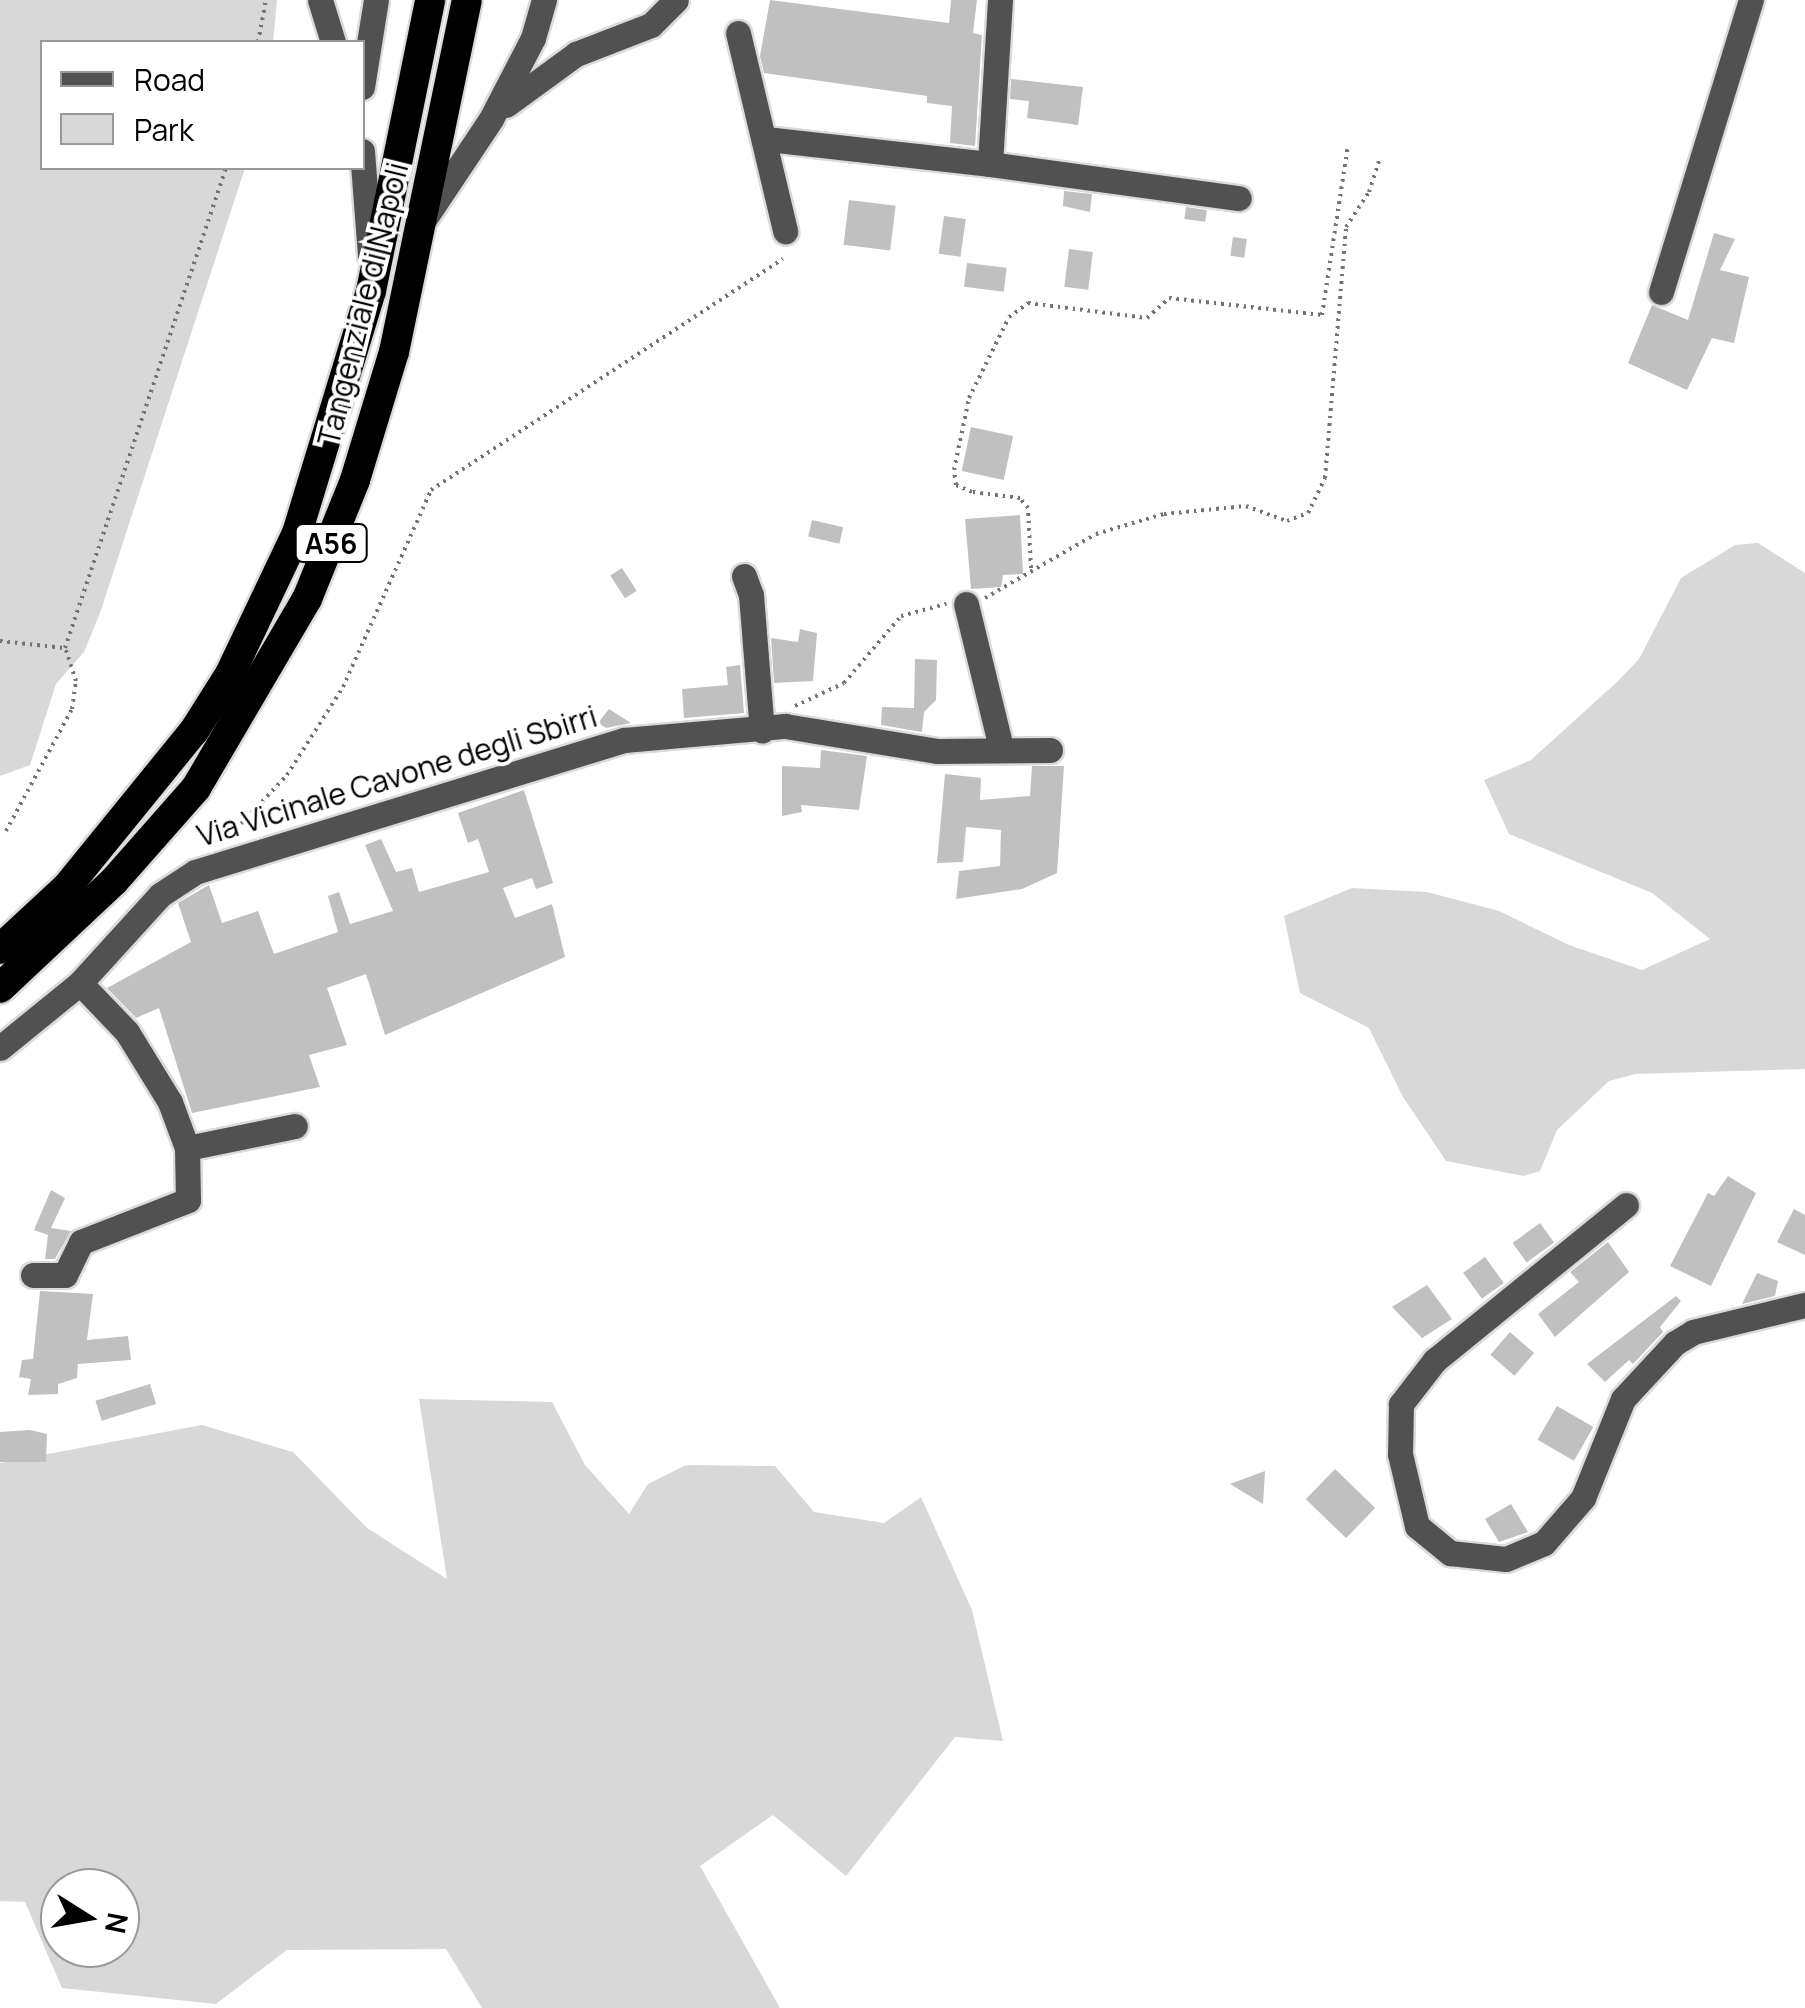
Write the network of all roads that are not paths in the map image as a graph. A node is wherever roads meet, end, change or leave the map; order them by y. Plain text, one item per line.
1 (320, 0) edge
2 (376, 0) edge
3 (430, 0) edge
4 (467, 0) edge
5 (544, 0) edge
6 (676, 0) edge
7 (1000, 0) edge
8 (1751, 0) edge
9 (738, 33) dead end
10 (332, 40) edge
11 (365, 68) edge
12 (491, 118) junction
13 (767, 140) junction
14 (990, 164) junction
15 (363, 170) edge
16 (1239, 198) dead end
17 (422, 222) junction
18 (785, 231) dead end
19 (371, 292) junction
20 (1661, 292) dead end
21 (744, 576) dead end
22 (966, 604) road end
23 (762, 731) junction
24 (1001, 748) junction
25 (1050, 750) dead end
26 (0, 949) edge
27 (80, 984) junction
28 (0, 988) edge
29 (0, 1048) edge
30 (295, 1126) dead end
31 (187, 1148) junction
32 (1626, 1206) dead end
33 (33, 1275) dead end
34 (1805, 1305) edge

1 - 10 street
2 - 11 street
3 - 19 highway, Tangenziale di Napoli / A56
4 - 17 highway, Tangenziale di Napoli / A56
5 - 12 street
6 - 12 street
7 - 14 street
8 - 20 street
9 - 13 street
12 - 17 street
13 - 14 street
13 - 18 street
14 - 16 street
15 - 19 street
17 - 28 highway, Tangenziale di Napoli / A56
19 - 26 highway, Tangenziale di Napoli / A56
21 - 23 street
22 - 24 street
23 - 24 street, Via Vicinale Cavone degli Sbirri
23 - 27 street, Via Vicinale Cavone degli Sbirri
24 - 25 street, Via Vicinale Cavone degli Sbirri
27 - 29 street, Via Vicinale Cavone degli Sbirri
27 - 31 street
30 - 31 street
31 - 33 street
32 - 34 street

